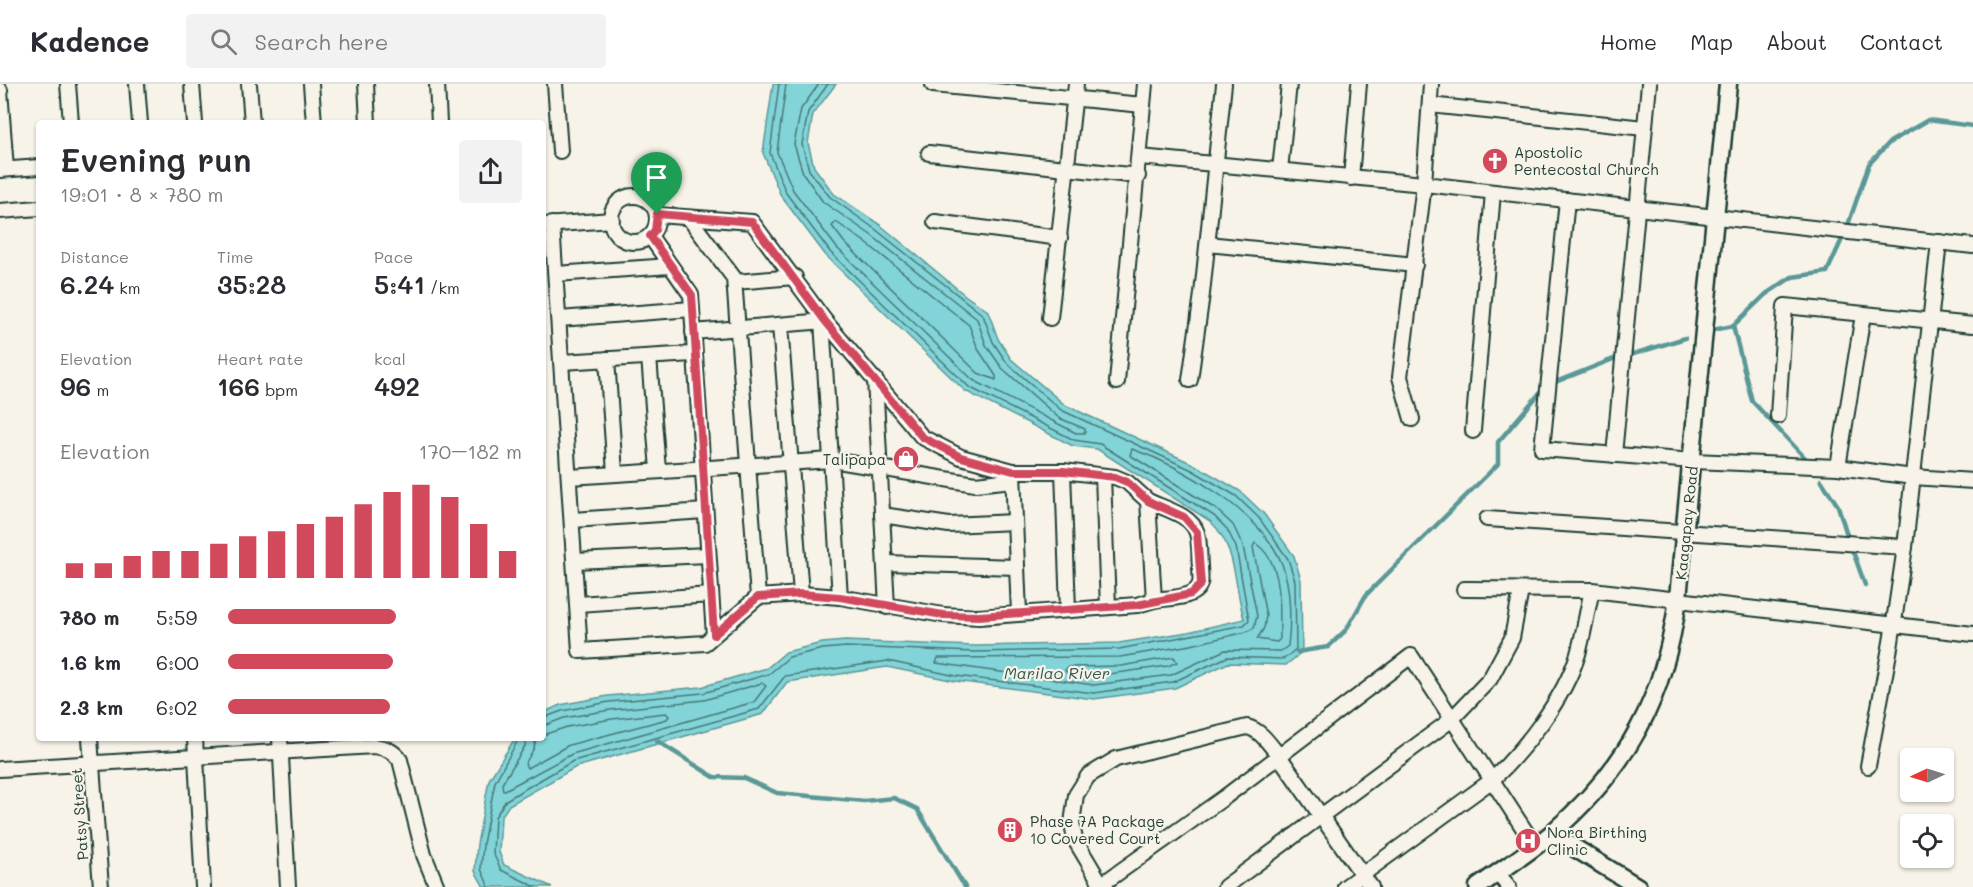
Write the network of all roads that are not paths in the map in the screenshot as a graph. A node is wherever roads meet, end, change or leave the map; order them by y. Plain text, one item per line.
1 (68, 84) edge
2 (137, 84) edge
3 (192, 84) edge
4 (249, 84) edge
5 (311, 84) edge
6 (366, 84) edge
7 (437, 84) edge
8 (555, 84) edge
9 (1076, 84) edge
10 (1145, 84) edge
11 (1224, 84) edge
12 (1289, 84) edge
13 (1359, 84) edge
14 (1431, 84) edge
15 (1649, 84) edge
16 (1728, 84) edge
17 (933, 85) edge
18 (0, 90) edge
19 (1075, 98) junction
20 (1143, 105) junction
21 (1430, 105) junction
22 (71, 120) edge
23 (140, 120) edge
24 (195, 120) edge
25 (252, 120) edge
26 (314, 120) edge
27 (368, 120) edge
28 (439, 120) edge
29 (1644, 128) junction
30 (560, 151) dead end
31 (929, 153) dead end
32 (1140, 157) junction
33 (1217, 164) junction
34 (36, 167) edge
35 (1067, 169) junction
36 (3, 170) edge
37 (1280, 170) junction
38 (1138, 176) junction
39 (1351, 178) junction
40 (1424, 184) junction
41 (1493, 192) junction
42 (1567, 200) junction
43 (36, 208) edge
44 (1638, 208) junction
45 (0, 211) edge
46 (657, 214) junction
47 (1717, 215) junction
48 (689, 218) junction
49 (612, 220) junction
50 (935, 222) dead end
51 (547, 225) edge
52 (650, 236) junction
53 (1060, 238) junction
54 (1939, 242) junction
55 (1208, 244) junction
56 (1973, 246) edge
57 (1415, 265) junction
58 (670, 266) junction
59 (555, 274) junction
60 (795, 277) junction
61 (735, 282) junction
62 (692, 309) junction
63 (1863, 315) junction
64 (1050, 318) dead end
65 (559, 319) junction
66 (1930, 320) junction
67 (824, 321) junction
68 (780, 325) junction
69 (1973, 325) edge
70 (738, 328) junction
71 (693, 332) junction
72 (693, 354) junction
73 (649, 357) junction
74 (607, 359) junction
75 (562, 362) junction
76 (875, 379) junction
77 (1190, 380) dead end
78 (1117, 382) dead end
79 (1778, 416) dead end
80 (1412, 419) dead end
81 (1473, 430) dead end
82 (1614, 455) junction
83 (832, 460) junction
84 (790, 461) junction
85 (1693, 461) junction
86 (748, 464) junction
87 (878, 466) junction
88 (702, 467) junction
89 (1838, 467) junction
90 (658, 470) junction
91 (1063, 471) junction
92 (615, 473) junction
93 (1013, 475) junction
94 (1103, 476) junction
95 (570, 477) junction
96 (1913, 477) junction
97 (1973, 481) edge
98 (1148, 501) junction
99 (705, 511) junction
100 (882, 515) junction
101 (1487, 519) dead end
102 (573, 520) junction
103 (1015, 522) junction
104 (1684, 530) junction
105 (1905, 547) junction
106 (708, 555) junction
107 (575, 561) junction
108 (885, 563) junction
109 (1017, 567) junction
110 (1464, 589) dead end
111 (1521, 590) junction
112 (1592, 590) junction
113 (801, 594) junction
114 (711, 595) junction
115 (758, 597) junction
116 (840, 597) junction
117 (1678, 598) junction
118 (1154, 600) junction
119 (578, 604) junction
120 (886, 607) junction
121 (1108, 608) junction
122 (1068, 610) junction
123 (1019, 613) junction
124 (1894, 625) junction
125 (1973, 634) edge
126 (714, 635) junction
127 (1451, 720) junction
128 (90, 741) edge
129 (195, 741) edge
130 (361, 742) edge
131 (280, 745) edge
132 (1279, 756) junction
133 (196, 757) junction
134 (92, 763) junction
135 (1868, 766) dead end
136 (0, 769) edge
137 (1491, 781) junction
138 (1321, 816) junction
139 (1552, 834) junction
140 (1535, 846) junction
141 (1497, 873) junction
142 (1362, 874) junction
143 (1100, 886) edge
144 (100, 887) edge
145 (203, 887) edge
146 (288, 887) edge
147 (437, 887) edge
148 (1225, 887) edge
149 (1345, 887) edge
150 (1371, 887) edge
151 (1478, 887) edge
152 (1509, 887) edge
153 (1637, 887) edge

1 - 22 street
2 - 23 street
3 - 24 street
4 - 25 street
5 - 26 street
6 - 27 street
7 - 28 street
8 - 30 street
9 - 19 street
10 - 20 street
11 - 33 street
12 - 37 street
13 - 39 street
14 - 21 street
15 - 29 street
16 - 47 street, Kaagapay Road
17 - 19 street
18 - 36 street
19 - 20 street
19 - 35 street
20 - 32 street
21 - 29 street
21 - 40 street
29 - 44 street
31 - 35 street
32 - 33 street
32 - 38 street
33 - 37 street
33 - 55 street
34 - 36 street
35 - 38 street
35 - 53 street
37 - 39 street
38 - 78 street
39 - 40 street
40 - 41 street
40 - 57 street
41 - 42 street
41 - 81 street
42 - 44 street
42 - 82 street
43 - 45 street
44 - 47 street
44 - 82 street
46 - 48 street
46 - 49 street
46 - 52 street
47 - 54 street
47 - 85 street, Kaagapay Road
48 - 60 street
48 - 61 street
49 - 51 street
49 - 52 street
50 - 53 street
51 - 59 street
52 - 58 street
53 - 64 street
54 - 56 street
54 - 66 street
55 - 57 street
55 - 77 street
57 - 80 street
58 - 59 street
58 - 62 street
59 - 65 street
60 - 61 street
60 - 67 street
61 - 70 street
62 - 65 street
62 - 71 street
63 - 66 street
63 - 79 street
63 - 89 street
65 - 75 street
66 - 69 street
66 - 96 street
67 - 68 street
67 - 76 street
67 - 83 street
68 - 70 street
68 - 84 street
70 - 71 street
70 - 86 street
71 - 72 street
72 - 73 street
72 - 88 street
73 - 74 street
73 - 90 street
74 - 75 street
74 - 92 street
75 - 95 street
76 - 87 street
76 - 93 street
82 - 85 street
83 - 84 street
83 - 87 street
83 - 116 street
84 - 86 street
84 - 113 street
85 - 89 street
85 - 104 street, Kaagapay Road
86 - 88 street
86 - 115 street
87 - 93 street
87 - 100 street
88 - 90 street
88 - 99 street
89 - 96 street
90 - 92 street
91 - 93 street
91 - 94 street
91 - 122 street
92 - 95 street
93 - 103 street
94 - 98 street
94 - 121 street
95 - 102 street
96 - 97 street
96 - 105 street
98 - 118 street
98 - 118 street
99 - 102 street
99 - 106 street
100 - 103 street
100 - 108 street
101 - 104 street
102 - 107 street
103 - 109 street
104 - 105 street
104 - 117 street, Kaagapay Road
105 - 124 street
106 - 107 street
106 - 114 street
107 - 119 street
108 - 109 street
108 - 120 street
109 - 123 street
110 - 111 street
111 - 112 street
111 - 127 street
112 - 117 street
112 - 137 street
113 - 115 street
113 - 116 street
114 - 119 street
114 - 126 street
115 - 126 street
116 - 120 street
117 - 124 street
117 - 139 street, Kaagapay Road
118 - 121 street
119 - 126 street
120 - 123 street
121 - 122 street
122 - 123 street
124 - 125 street
124 - 135 street
127 - 132 street
127 - 137 street
127 - 138 street
128 - 134 street, Patsy Street
129 - 133 street
130 - 131 street
130 - 147 street
131 - 133 street
131 - 146 street
132 - 138 street
132 - 143 street
132 - 143 street
133 - 134 street
133 - 145 street
134 - 136 street
134 - 144 street, Patsy Street
137 - 140 street
137 - 142 street
138 - 142 street
138 - 148 street
139 - 140 street, Kaagapay Road
139 - 153 street
140 - 141 street, Kaagapay Road
141 - 151 street, Kaagapay Road
141 - 152 street
142 - 149 street
142 - 150 street

